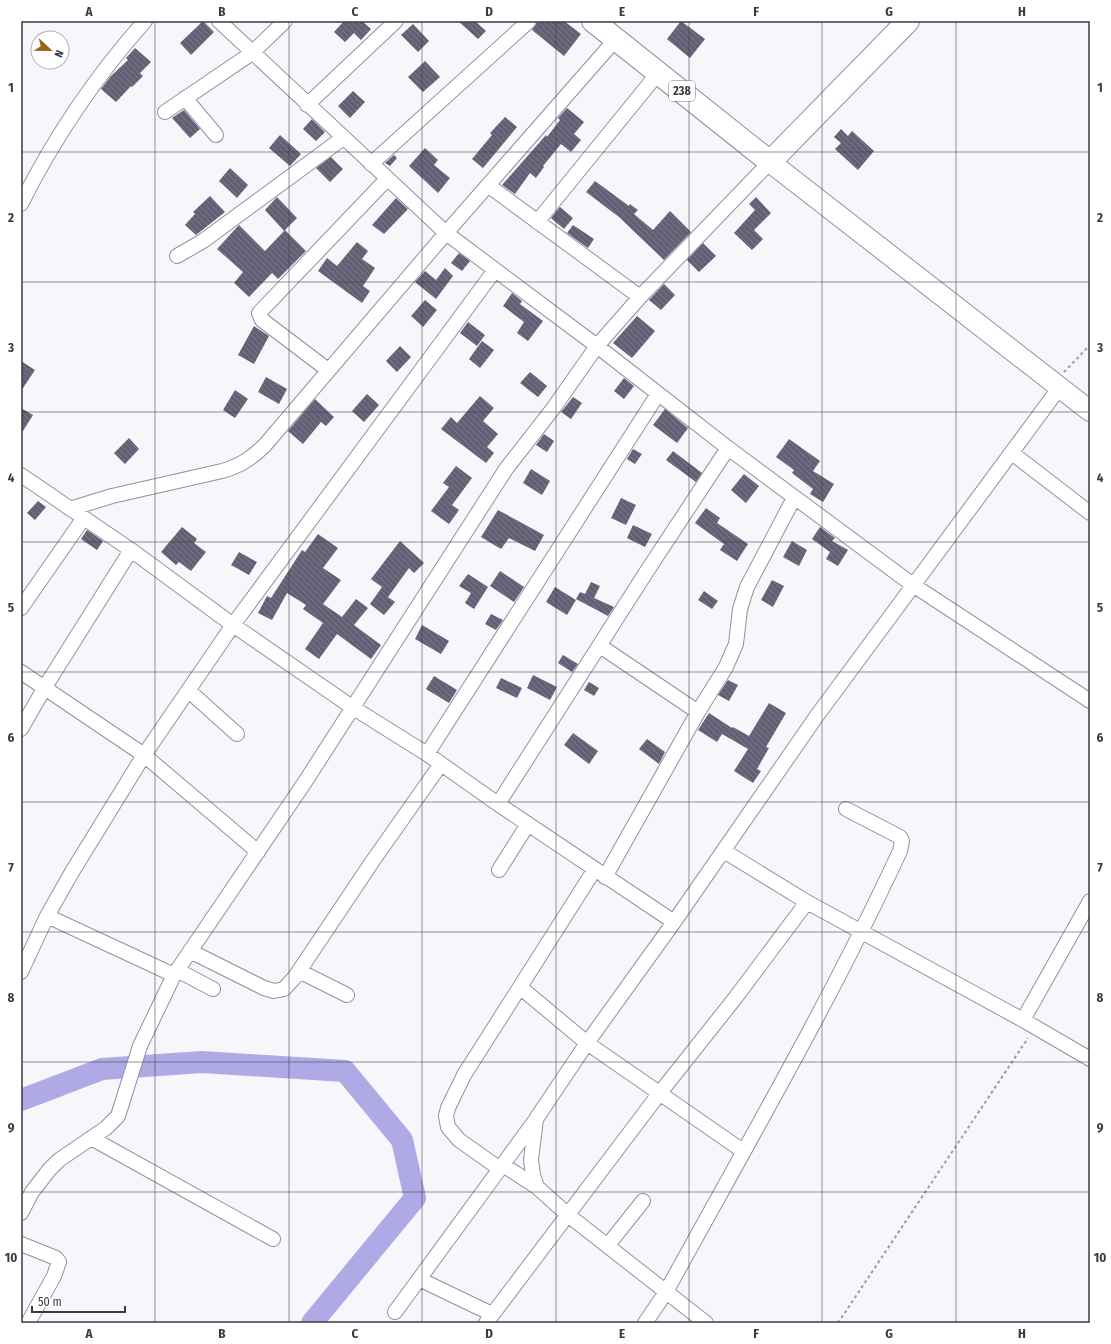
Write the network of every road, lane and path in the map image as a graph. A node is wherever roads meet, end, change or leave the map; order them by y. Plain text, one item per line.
1 (145, 21) edge
2 (219, 21) edge
3 (285, 21) edge
4 (396, 21) edge
5 (529, 21) edge
6 (593, 21) edge
7 (908, 21) edge
8 (616, 39) junction
9 (252, 53) junction
10 (659, 72) junction
11 (185, 98) junction
12 (307, 104) junction
13 (165, 112) dead end
14 (216, 135) dead end
15 (343, 138) junction
16 (770, 162) junction
17 (371, 164) junction
18 (387, 179) junction
19 (489, 186) junction
20 (21, 204) edge
21 (537, 222) junction
22 (446, 233) junction
23 (177, 256) dead end
24 (495, 270) junction
25 (640, 297) junction
26 (1090, 345) edge
27 (597, 346) junction
28 (328, 370) junction
29 (1057, 385) junction
30 (658, 394) junction
31 (1090, 411) edge
32 (728, 448) junction
33 (1012, 453) junction
34 (21, 475) edge
35 (794, 498) junction
36 (70, 509) junction
37 (1090, 513) edge
38 (83, 519) junction
39 (131, 550) junction
40 (913, 585) junction
41 (21, 608) edge
42 (233, 625) junction
43 (600, 646) junction
44 (21, 672) edge
45 (45, 687) junction
46 (189, 691) junction
47 (1090, 702) edge
48 (352, 707) junction
49 (698, 712) junction
50 (21, 729) edge
51 (238, 734) dead end
52 (427, 754) junction
53 (144, 755) junction
54 (441, 764) junction
55 (498, 804) junction
56 (846, 809) dead end
57 (528, 824) junction
58 (724, 851) junction
59 (258, 852) junction
60 (499, 870) dead end
61 (600, 873) junction
62 (1090, 901) edge
63 (807, 902) junction
64 (47, 916) junction
65 (674, 922) junction
66 (861, 932) junction
67 (190, 951) junction
68 (299, 970) junction
69 (21, 972) edge
70 (176, 973) junction
71 (521, 988) junction
72 (213, 989) dead end
73 (347, 995) dead end
74 (1029, 1024) junction
75 (587, 1043) junction
76 (1090, 1059) edge
77 (659, 1094) junction
78 (536, 1118) junction
79 (91, 1138) junction
80 (743, 1151) junction
81 (502, 1167) junction
82 (537, 1187) junction
83 (643, 1201) dead end
84 (22, 1209) edge
85 (568, 1215) junction
86 (273, 1239) dead end
87 (21, 1244) edge
88 (608, 1245) junction
89 (419, 1279) junction
90 (666, 1292) junction
91 (395, 1312) dead end
92 (489, 1319) edge
93 (28, 1323) edge
94 (646, 1323) edge
95 (706, 1323) edge
96 (838, 1323) edge

1 - 20 street
2 - 9 street
3 - 9 street
4 - 12 street
5 - 17 street
6 - 8 main road, 238
7 - 16 main road
8 - 10 main road, 238
8 - 19 street
9 - 11 street
9 - 12 street
10 - 16 main road, 238
10 - 21 street
11 - 13 street
11 - 14 street
12 - 15 street
15 - 17 street
15 - 23 street
16 - 25 street
16 - 29 main road
17 - 18 street
18 - 22 street
18 - 28 street
19 - 21 street
19 - 22 street
21 - 25 street
22 - 24 street
22 - 28 street
24 - 27 street
24 - 42 street
25 - 27 street
26 - 29 path
27 - 30 street
27 - 48 street
28 - 36 street
29 - 31 main road
29 - 33 street
30 - 32 street
30 - 52 street
32 - 35 street
32 - 43 street
33 - 37 street
33 - 40 street
34 - 36 street
35 - 40 street
35 - 49 street
36 - 38 street
38 - 39 street
38 - 41 street
39 - 42 street
39 - 45 street
40 - 47 street
40 - 58 street
42 - 46 street
42 - 48 street
43 - 49 street
43 - 55 street
44 - 45 street
45 - 50 street
45 - 53 street
46 - 51 street
46 - 53 street
48 - 52 street
48 - 59 street
49 - 61 street
52 - 54 street
53 - 59 street
53 - 64 street
54 - 55 street
54 - 68 street
55 - 57 street
56 - 66 street
57 - 60 street
57 - 61 street
58 - 63 street
58 - 65 street
59 - 67 street
61 - 65 street
61 - 71 street
62 - 74 street
63 - 66 street
63 - 77 street
64 - 69 street
64 - 70 street
65 - 75 street
66 - 74 street
66 - 80 street
67 - 68 street
67 - 70 street
68 - 73 street
70 - 72 street
70 - 79 street
71 - 75 street
71 - 81 street
74 - 76 street
74 - 96 path
75 - 77 street
75 - 78 street
77 - 80 street
77 - 85 street
78 - 81 street
78 - 82 street
79 - 84 street
79 - 86 street
80 - 90 street
81 - 82 street
81 - 89 street
82 - 85 street
83 - 88 street
85 - 88 street
85 - 92 street
87 - 93 street
88 - 90 street
89 - 91 street
89 - 92 street
90 - 94 street
90 - 95 street

